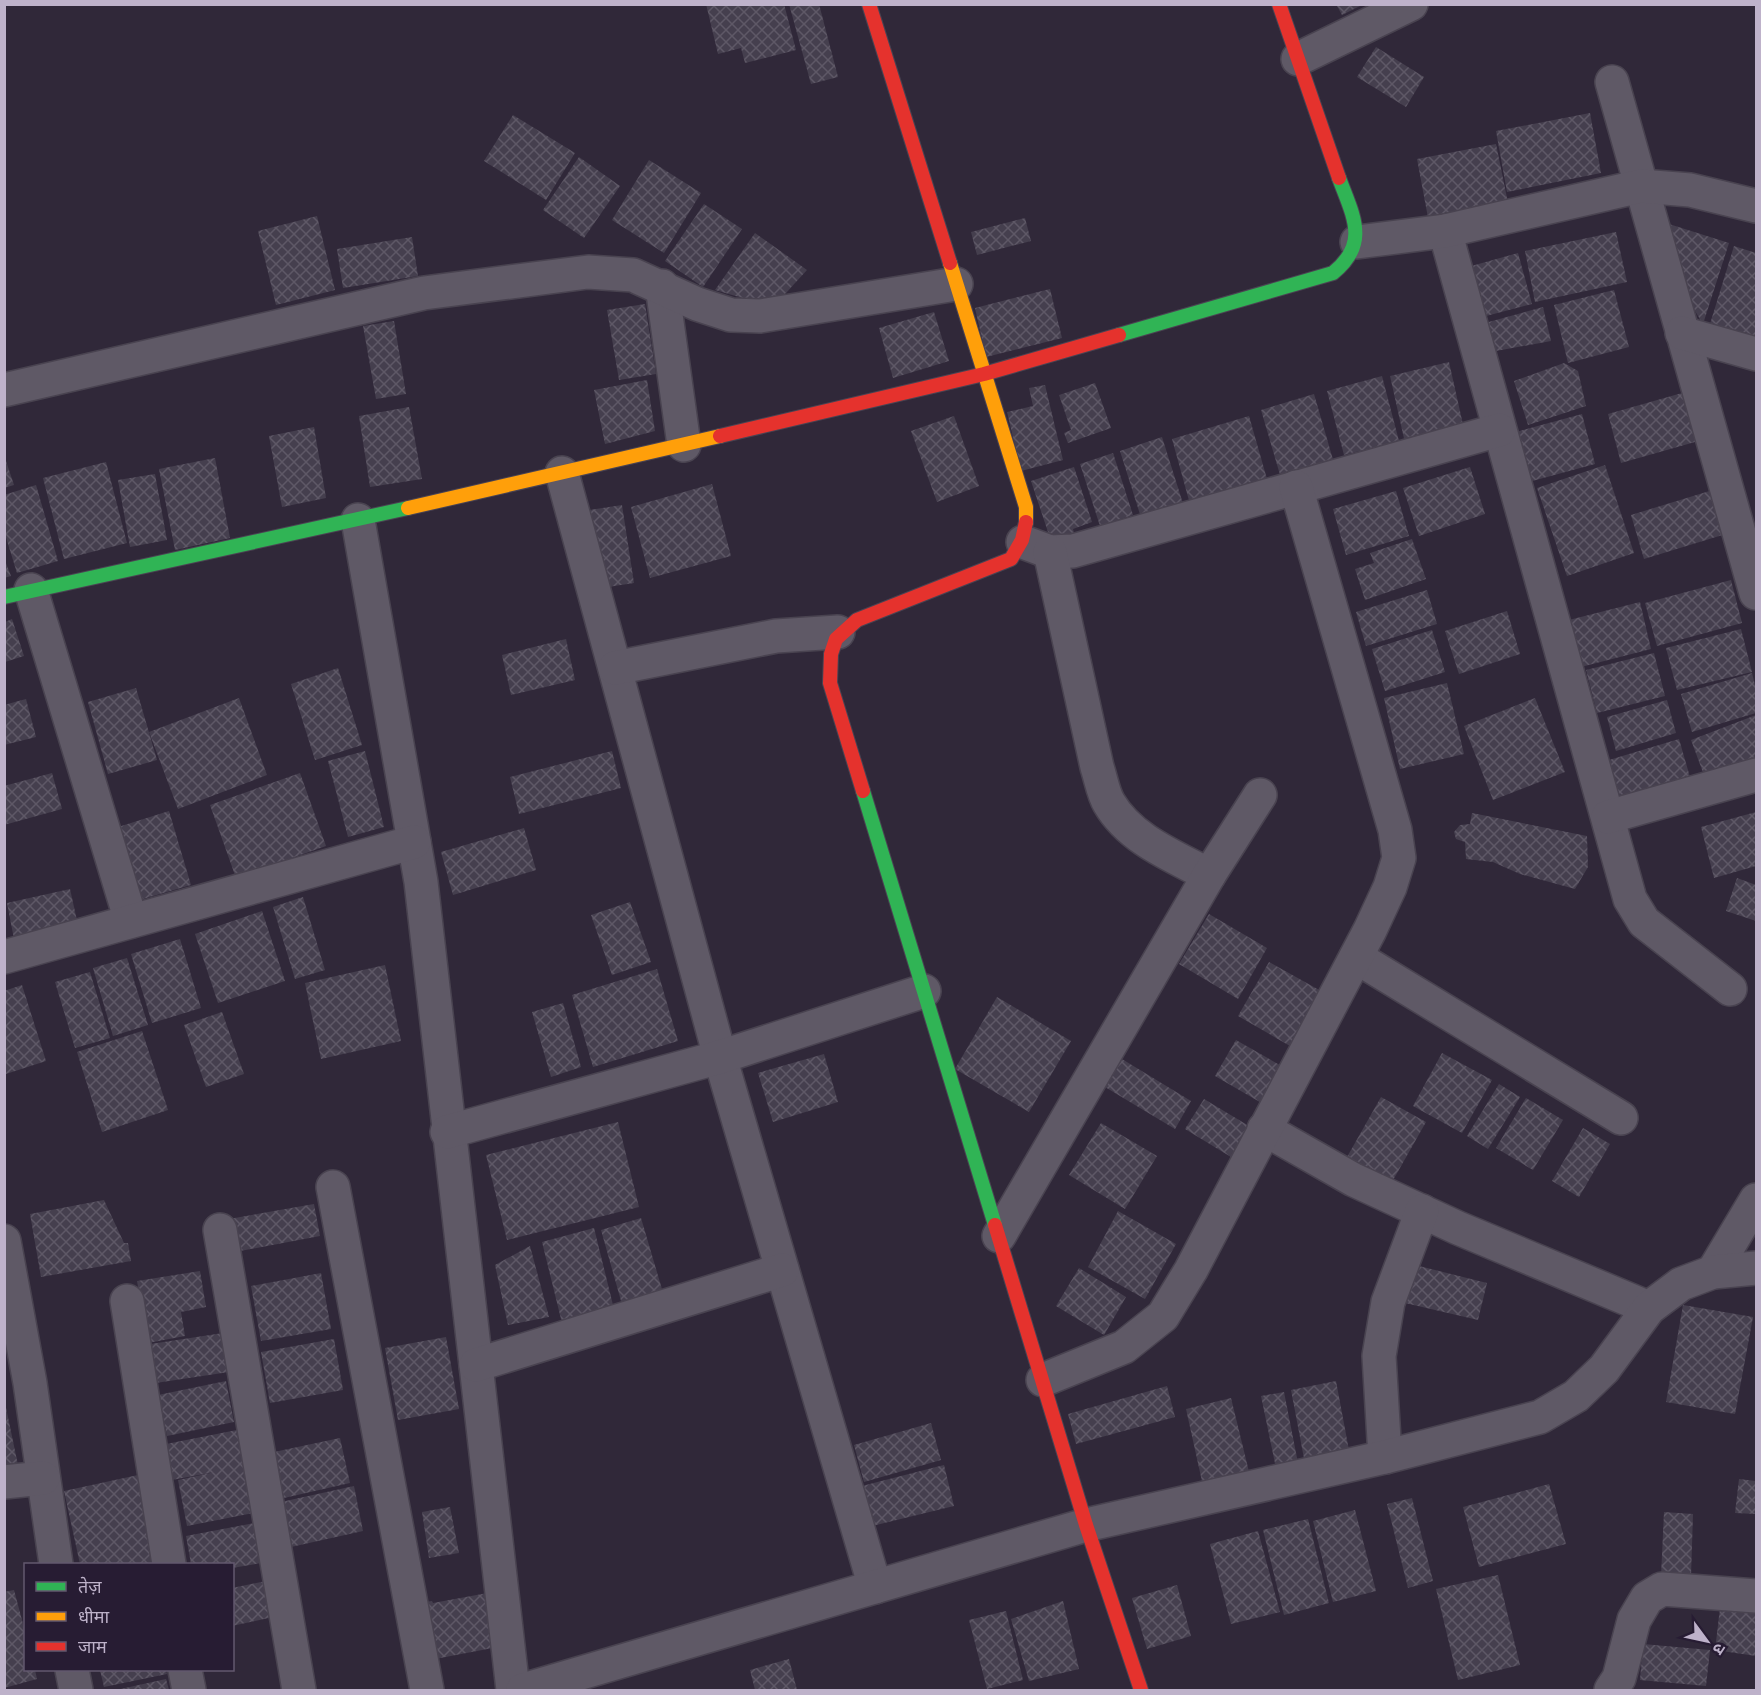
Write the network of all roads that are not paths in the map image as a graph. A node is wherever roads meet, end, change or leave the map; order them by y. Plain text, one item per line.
1 (869, 4) edge
2 (1279, 4) edge
3 (1412, 4) edge
4 (1298, 59) junction
5 (1612, 82) dead end
6 (1641, 186) junction
7 (1756, 206) edge
8 (1445, 231) junction
9 (1358, 242) junction
10 (956, 284) junction
11 (662, 286) junction
12 (1682, 333) junction
13 (1756, 354) edge
14 (984, 374) junction
15 (4, 390) edge
16 (1498, 430) junction
17 (684, 445) junction
18 (562, 473) junction
19 (1296, 488) junction
20 (358, 520) junction
21 (1037, 547) junction
22 (1754, 573) edge
23 (18, 593) edge
24 (838, 632) junction
25 (615, 668) junction
26 (1756, 775) edge
27 (1260, 795) dead end
28 (1608, 817) junction
29 (414, 842) junction
30 (1209, 875) junction
31 (131, 921) junction
32 (4, 957) edge
33 (1356, 957) junction
34 (1730, 989) dead end
35 (924, 991) junction
36 (720, 1058) junction
37 (1621, 1118) dead end
38 (1264, 1129) junction
39 (447, 1132) junction
40 (333, 1187) dead end
41 (1756, 1200) edge
42 (1422, 1211) junction
43 (220, 1230) dead end
44 (999, 1236) junction
45 (7, 1258) edge
46 (1756, 1268) edge
47 (782, 1270) junction
48 (1713, 1272) junction
49 (127, 1301) dead end
50 (1649, 1308) junction
51 (476, 1365) junction
52 (1043, 1380) junction
53 (1385, 1457) junction
54 (43, 1478) junction
55 (4, 1482) edge
56 (1086, 1525) junction
57 (56, 1563) edge
58 (169, 1563) edge
59 (875, 1587) junction
60 (1756, 1596) edge
61 (72, 1671) edge
62 (185, 1671) edge
63 (76, 1690) edge
64 (189, 1690) edge
65 (299, 1690) edge
66 (427, 1690) edge
67 (513, 1690) edge
68 (523, 1690) edge
69 (1141, 1690) edge
70 (1611, 1690) edge

1 - 10 street
2 - 4 street
3 - 4 street
4 - 9 street
5 - 6 street
6 - 7 street
6 - 8 street
6 - 12 street
8 - 9 street
8 - 16 street
9 - 14 street
10 - 11 street
10 - 14 street
11 - 15 street
11 - 17 street
12 - 13 street
12 - 22 street
14 - 17 street
14 - 21 street
16 - 19 street
16 - 28 street
17 - 18 street
18 - 20 street
18 - 25 street
19 - 21 street
19 - 33 street
20 - 23 street
20 - 29 street
21 - 24 street
21 - 30 street
23 - 31 street
24 - 25 street
24 - 35 street
25 - 36 street
26 - 28 street
27 - 30 street
28 - 34 street
29 - 31 street
29 - 39 street
30 - 44 street
31 - 32 street
33 - 37 street
33 - 38 street
35 - 36 street
35 - 44 street
36 - 39 street
36 - 47 street
38 - 42 street
38 - 52 street
39 - 51 street
40 - 66 street
41 - 48 street
42 - 50 street
42 - 53 street
43 - 65 street
44 - 52 street
45 - 54 street
46 - 48 street
47 - 51 street
47 - 59 street
48 - 50 street
49 - 58 street
50 - 53 street
51 - 67 street
52 - 56 street
53 - 56 street
54 - 55 street
54 - 57 street
56 - 59 street
56 - 69 street
59 - 68 street
60 - 70 street
61 - 63 street
62 - 64 street

